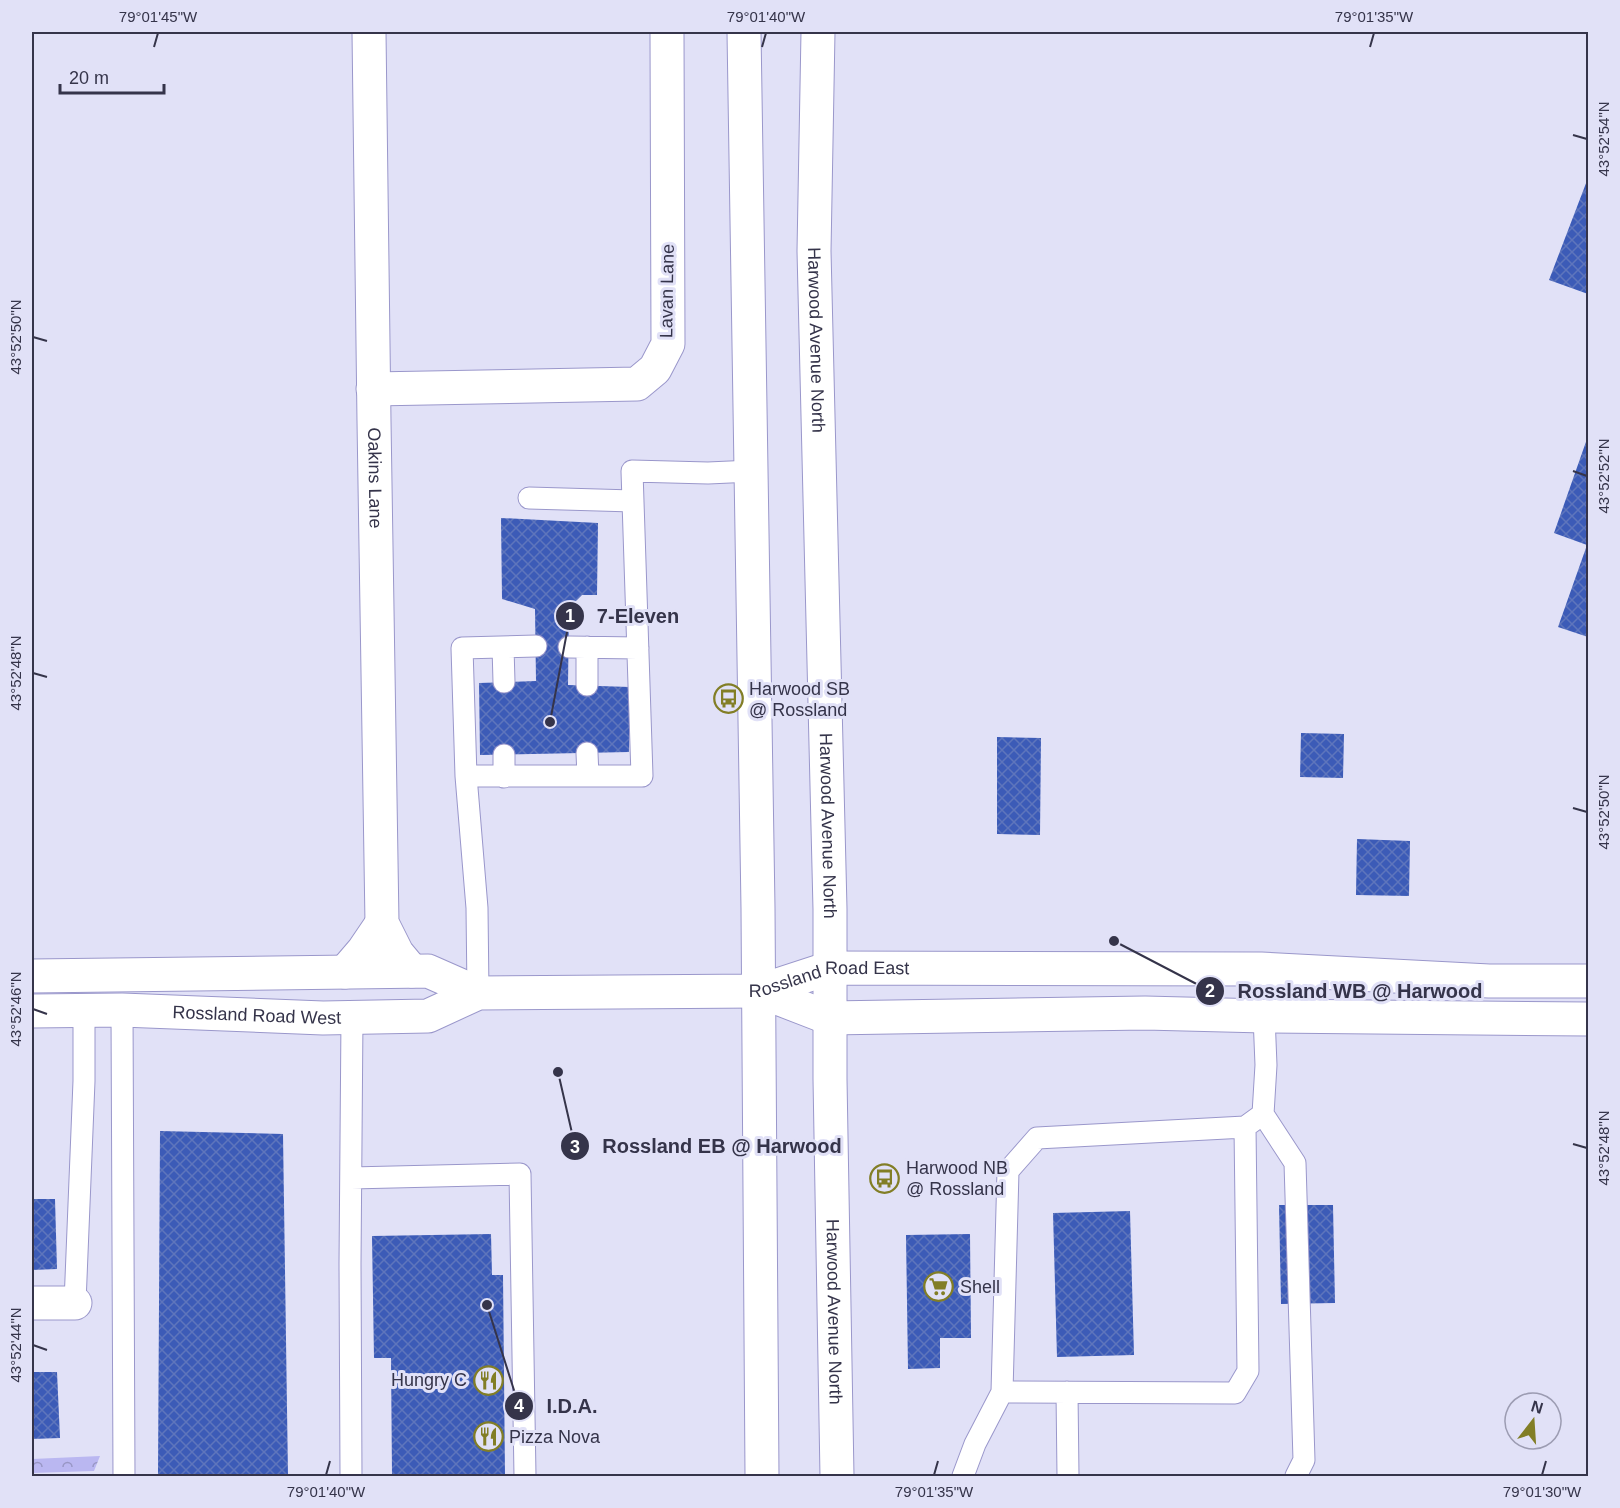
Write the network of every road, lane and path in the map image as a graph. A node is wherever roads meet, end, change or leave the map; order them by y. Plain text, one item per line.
1 (369, 32) edge
2 (667, 32) edge
3 (744, 32) edge
4 (818, 32) edge
5 (373, 389) junction
6 (752, 471) junction
7 (529, 498) dead end
8 (633, 501) junction
9 (536, 646) dead end
10 (503, 647) junction
11 (638, 648) junction
12 (504, 682) dead end
13 (587, 685) dead end
14 (587, 753) dead end
15 (504, 755) dead end
16 (466, 776) junction
17 (588, 776) junction
18 (504, 777) junction
19 (382, 923) junction
20 (830, 968) junction
21 (412, 971) junction
22 (345, 972) junction
23 (32, 976) edge
24 (1588, 981) edge
25 (759, 991) junction
26 (478, 993) junction
27 (84, 1010) junction
28 (122, 1010) junction
29 (32, 1011) edge
30 (1264, 1016) junction
31 (352, 1017) junction
32 (830, 1018) junction
33 (1588, 1019) edge
34 (1263, 1114) junction
35 (1245, 1127) junction
36 (351, 1178) junction
37 (75, 1303) joint
38 (32, 1304) edge
39 (1002, 1392) junction
40 (1067, 1392) junction
41 (124, 1476) edge
42 (351, 1476) edge
43 (525, 1476) edge
44 (762, 1476) edge
45 (837, 1476) edge
46 (963, 1476) edge
47 (1068, 1476) edge
48 (1296, 1476) edge

1 - 5 main road, Oakins Lane
2 - 5 main road, Lavan Lane
3 - 6 main road
4 - 20 main road, Harwood Avenue North
5 - 19 main road, Oakins Lane
6 - 8 lane
6 - 25 main road
7 - 8 lane
8 - 11 lane
9 - 10 lane
10 - 12 lane
10 - 16 lane
11 - 13 lane
11 - 17 lane
14 - 17 lane
15 - 18 lane
16 - 18 lane
16 - 26 lane
17 - 18 lane
19 - 21 main road, Oakins Lane
19 - 22 main road
20 - 24 main road, Rossland Road East
20 - 25 main road, Rossland Road East
20 - 32 main road, Harwood Avenue North
21 - 22 main road, Rossland Road West
21 - 26 main road, Rossland Road West
22 - 23 main road, Rossland Road West
25 - 26 main road, Rossland Road West
25 - 32 main road, Rossland Road East
25 - 44 main road
26 - 31 main road, Rossland Road West
27 - 28 main road, Rossland Road West
27 - 29 main road, Rossland Road West
27 - 37 lane
28 - 31 main road, Rossland Road West
28 - 41 lane
30 - 32 main road, Rossland Road East
30 - 33 main road, Rossland Road East
30 - 34 lane
31 - 36 lane
32 - 45 main road, Harwood Avenue North
34 - 35 lane
34 - 48 lane
35 - 39 lane
35 - 40 lane
36 - 42 lane
36 - 43 lane
37 - 38 main road
39 - 40 lane
39 - 46 lane
40 - 47 lane

